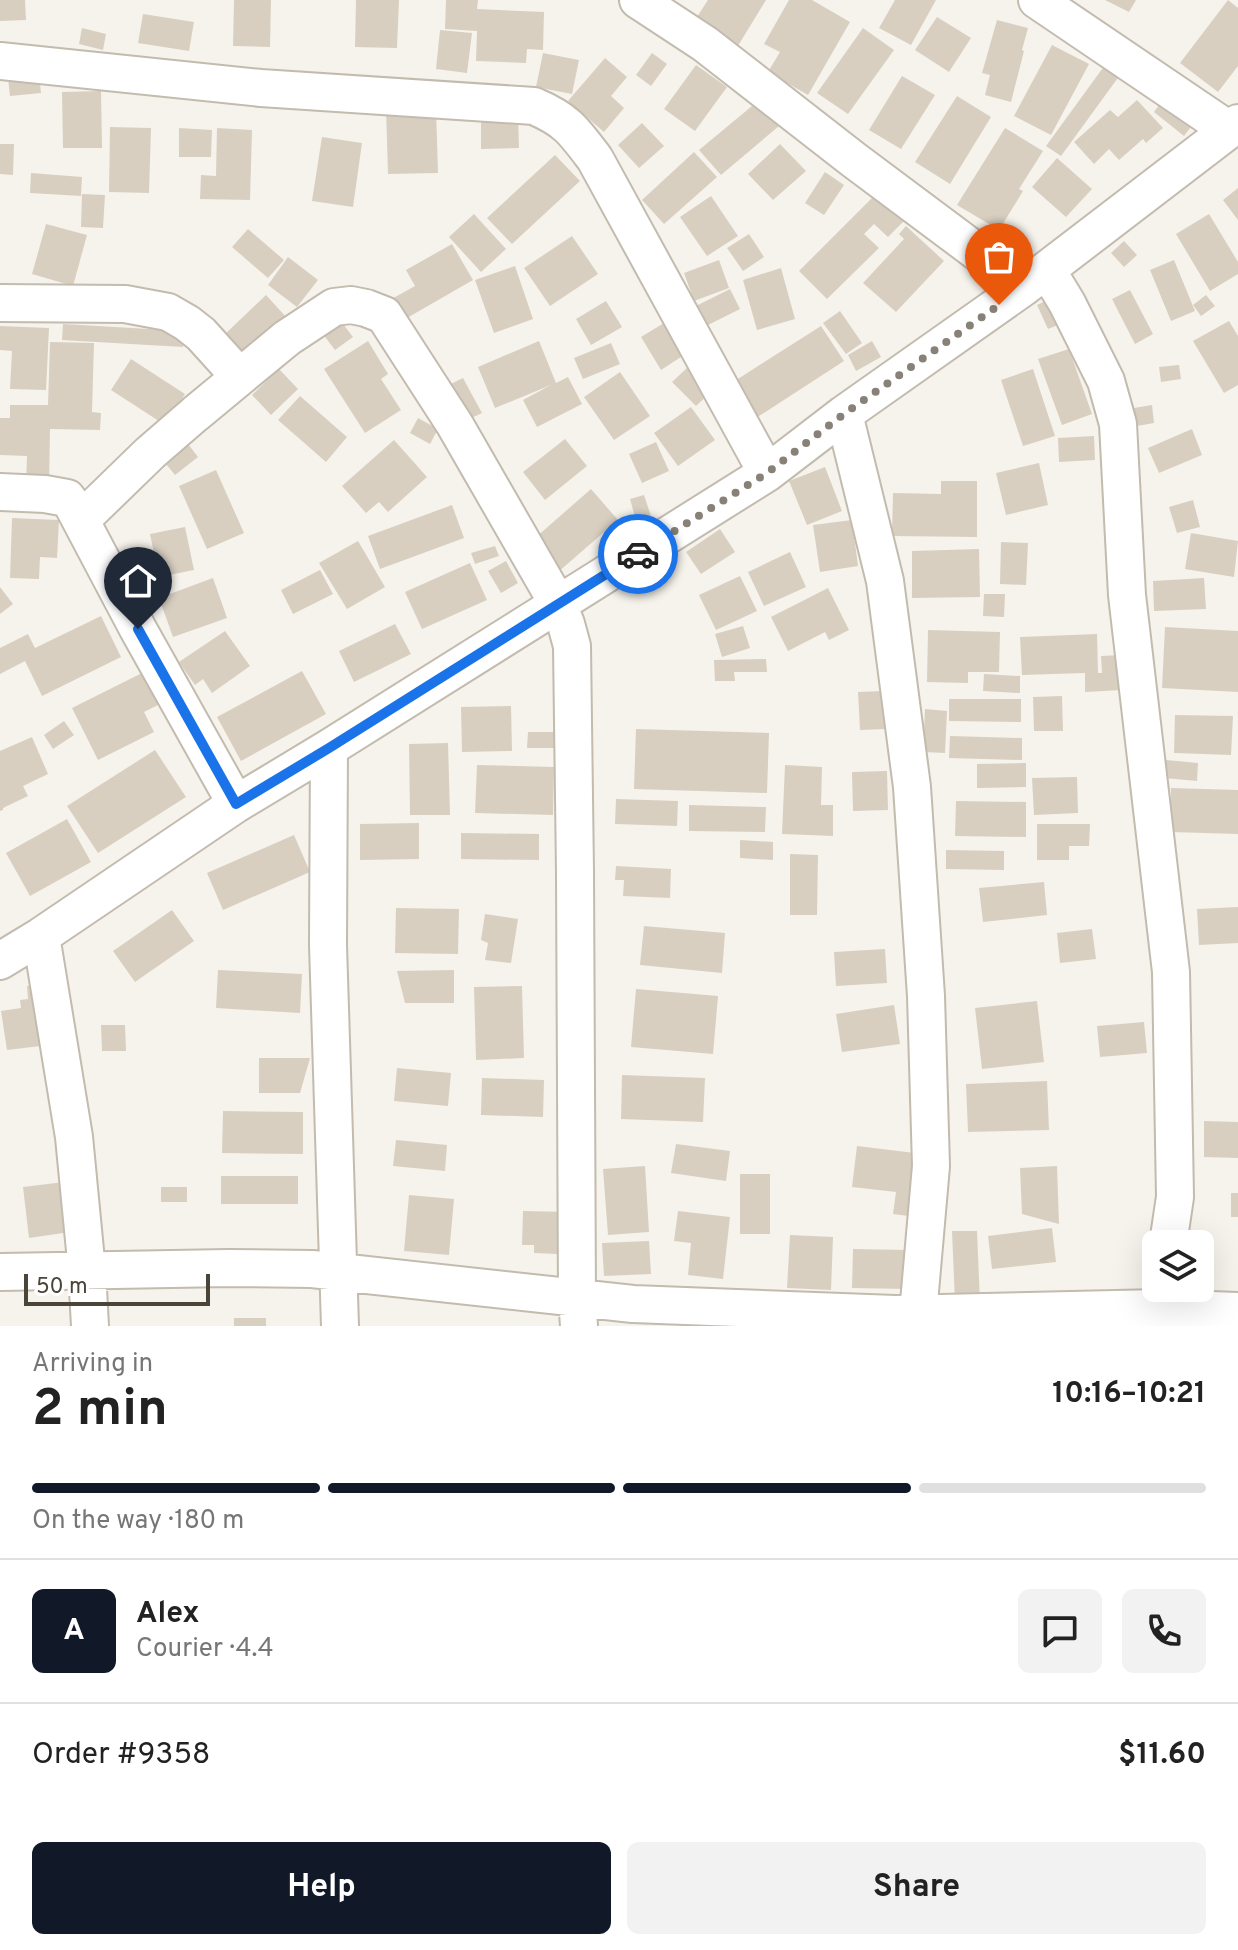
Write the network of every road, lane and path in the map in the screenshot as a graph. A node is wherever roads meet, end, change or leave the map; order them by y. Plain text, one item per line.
1 (638, 0) edge
2 (1037, 0) edge
3 (0, 61) edge
4 (1234, 127) edge
5 (1036, 278) junction
6 (0, 303) edge
7 (239, 376) junction
8 (844, 414) junction
9 (767, 473) junction
10 (0, 492) edge
11 (81, 520) junction
12 (558, 604) junction
13 (329, 748) junction
14 (236, 804) junction
15 (41, 936) junction
16 (0, 961) edge
17 (1170, 1230) edge
18 (87, 1271) junction
19 (0, 1272) edge
20 (339, 1273) junction
21 (1160, 1307) edge
22 (1238, 1311) edge
23 (578, 1312) edge
24 (902, 1318) edge
25 (90, 1326) edge
26 (340, 1326) edge

1 - 5 street
2 - 4 street
3 - 9 street
4 - 5 street
5 - 8 street
5 - 17 street
6 - 7 street
7 - 11 street
7 - 12 street
8 - 9 street
8 - 24 street
9 - 12 street
10 - 11 street
11 - 14 street
12 - 13 street
12 - 23 street
13 - 14 street
13 - 20 street
14 - 15 street
15 - 16 street
15 - 18 street
18 - 19 street
18 - 20 street
18 - 25 street
20 - 23 street
20 - 26 street
21 - 22 street
21 - 24 street
23 - 24 street

